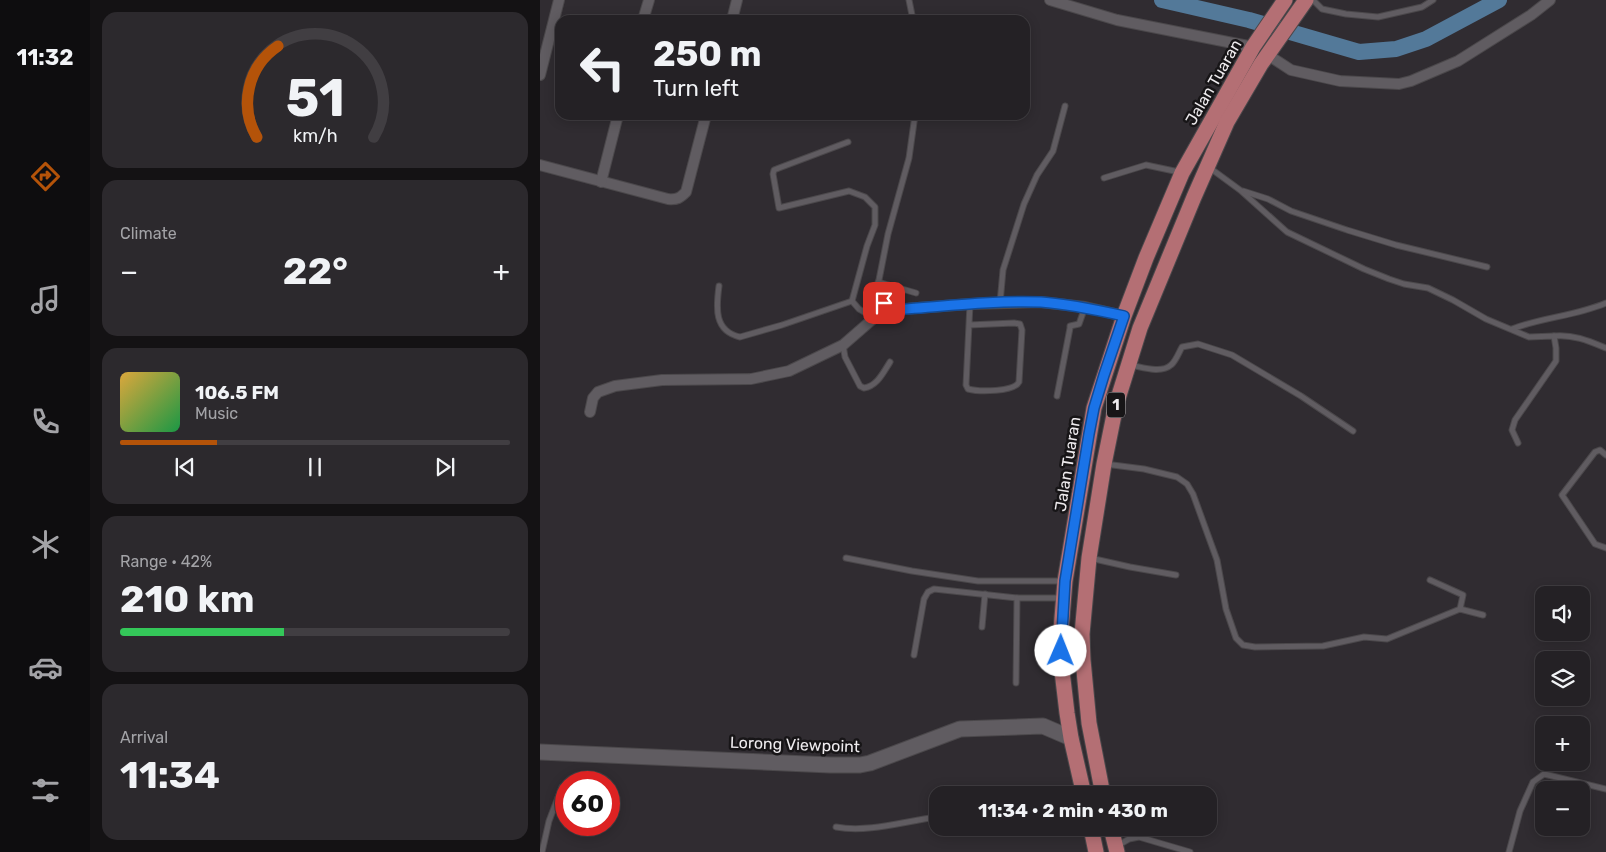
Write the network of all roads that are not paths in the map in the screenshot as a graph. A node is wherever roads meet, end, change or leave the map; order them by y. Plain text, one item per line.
1 (559, 0) edge
2 (649, 0) edge
3 (737, 0) edge
4 (909, 0) edge
5 (1050, 0) edge
6 (1285, 0) edge
7 (1433, 0) edge
8 (1550, 0) edge
9 (1307, 1) edge
10 (555, 15) edge
11 (644, 15) edge
12 (733, 15) edge
13 (912, 15) edge
14 (555, 16) edge
15 (1257, 42) junction
16 (1271, 50) junction
17 (540, 75) edge
18 (1065, 106) dead end
19 (617, 120) edge
20 (705, 120) edge
21 (914, 120) edge
22 (848, 142) dead end
23 (540, 165) edge
24 (1208, 166) junction
25 (1182, 173) junction
26 (1104, 178) dead end
27 (601, 182) junction
28 (1240, 190) junction
29 (1195, 195) junction
30 (1487, 267) dead end
31 (878, 282) junction
32 (719, 286) dead end
33 (916, 293) dead end
34 (852, 301) junction
35 (1606, 303) edge
36 (970, 304) junction
37 (1000, 304) junction
38 (1085, 307) junction
39 (891, 310) junction
40 (1124, 316) junction
41 (874, 318) junction
42 (969, 325) junction
43 (1511, 329) junction
44 (1554, 336) junction
45 (843, 345) junction
46 (1606, 348) edge
47 (1108, 360) junction
48 (890, 362) dead end
49 (1128, 364) junction
50 (1057, 396) dead end
51 (590, 412) dead end
52 (1354, 431) dead end
53 (1518, 443) dead end
54 (1606, 455) edge
55 (1104, 464) junction
56 (1606, 548) edge
57 (846, 558) dead end
58 (1090, 558) junction
59 (1176, 576) dead end
60 (1430, 580) dead end
61 (1065, 581) junction
62 (985, 594) junction
63 (1018, 598) junction
64 (1063, 598) junction
65 (1460, 609) junction
66 (1484, 615) dead end
67 (982, 627) dead end
68 (914, 655) dead end
69 (1016, 683) dead end
70 (1067, 713) junction
71 (1043, 726) junction
72 (1071, 738) junction
73 (540, 752) edge
74 (1082, 786) edge
75 (1101, 786) edge
76 (1606, 789) edge
77 (555, 805) edge
78 (929, 817) edge
79 (836, 826) dead end
80 (1093, 836) edge
81 (1113, 836) edge
82 (1117, 849) edge
83 (542, 852) edge
84 (1096, 852) edge
85 (1190, 852) edge
86 (1509, 852) edge

1 - 10 street
2 - 11 street
3 - 12 street
4 - 13 lane
5 - 15 street
6 - 15 main road, Jalan Tuaran / 1
7 - 9 lane
8 - 16 street
9 - 16 main road, Jalan Tuaran / 1
14 - 17 street
15 - 25 main road, Jalan Tuaran / 1
16 - 24 main road, Jalan Tuaran / 1
18 - 37 lane
19 - 27 street
20 - 27 street
21 - 31 lane
22 - 34 lane
23 - 27 street
24 - 28 lane
24 - 29 main road, Jalan Tuaran / 1
25 - 26 lane
25 - 40 main road, Jalan Tuaran / 1
28 - 30 lane
28 - 43 lane
29 - 47 main road
29 - 49 main road, Jalan Tuaran / 1
31 - 33 lane
31 - 39 lane
32 - 34 lane
34 - 41 lane
35 - 43 lane
36 - 37 street
36 - 39 street
36 - 42 lane
37 - 38 street
38 - 40 street
38 - 50 lane
39 - 41 street
40 - 47 main road, Jalan Tuaran / 1
41 - 45 street
42 - 42 lane
43 - 44 lane
44 - 46 lane
44 - 53 lane
45 - 48 lane
45 - 51 street
47 - 61 main road, Jalan Tuaran / 1
49 - 52 lane
49 - 55 main road, Jalan Tuaran / 1
54 - 56 lane
55 - 58 main road, Jalan Tuaran / 1
55 - 65 lane
57 - 61 lane
58 - 59 lane
58 - 75 main road, Jalan Tuaran / 1
60 - 65 lane
61 - 64 main road, Jalan Tuaran / 1
62 - 63 lane
62 - 67 lane
62 - 68 lane
63 - 64 lane
63 - 69 lane
64 - 70 main road, Jalan Tuaran / 1
65 - 66 lane
70 - 71 street
70 - 72 main road, Jalan Tuaran / 1
71 - 72 street
71 - 73 street, Lorong Viewpoint
72 - 74 main road, Jalan Tuaran / 1
76 - 86 lane
77 - 83 lane
78 - 79 lane
80 - 84 main road
81 - 82 main road
82 - 85 lane

